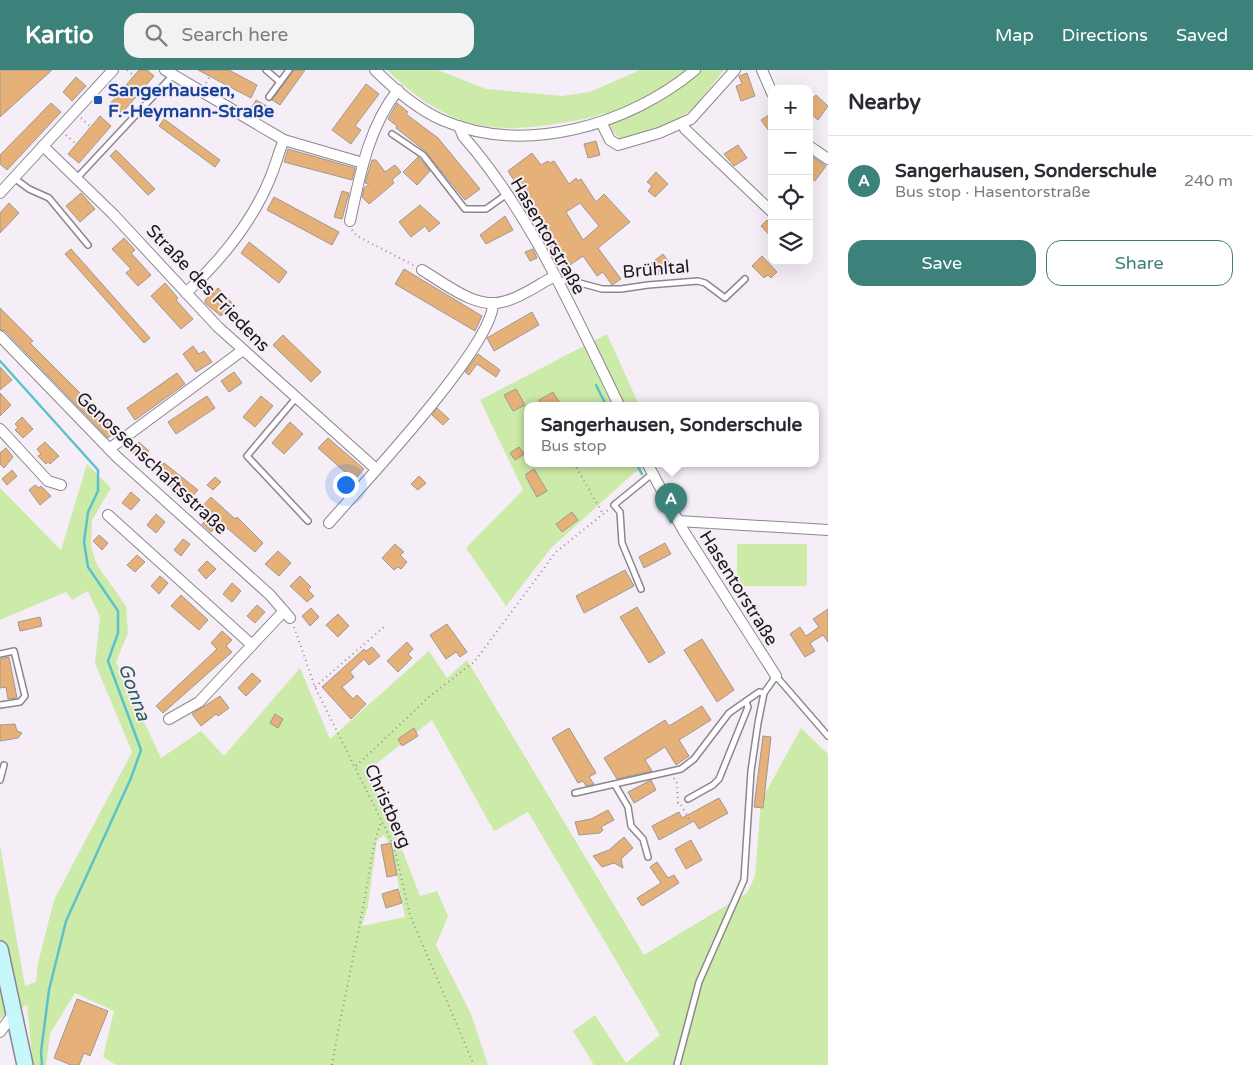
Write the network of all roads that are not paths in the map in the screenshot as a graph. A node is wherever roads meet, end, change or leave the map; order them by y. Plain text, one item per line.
1 (113, 70) edge
2 (266, 70) edge
3 (289, 70) edge
4 (375, 70) edge
5 (695, 70) edge
6 (735, 70) edge
7 (762, 70) edge
8 (169, 73) edge
9 (280, 82) junction
10 (769, 85) edge
11 (398, 90) junction
12 (270, 97) dead end
13 (601, 122) junction
14 (683, 124) junction
15 (459, 126) junction
16 (392, 134) dead end
17 (284, 140) junction
18 (43, 146) junction
19 (813, 149) edge
20 (828, 159) edge
21 (363, 163) junction
22 (14, 178) junction
23 (77, 178) junction
24 (0, 193) edge
25 (508, 194) junction
26 (768, 208) edge
27 (350, 221) road end
28 (88, 245) dead end
29 (422, 270) road end
30 (556, 278) junction
31 (745, 278) dead end
32 (186, 293) junction
33 (493, 303) junction
34 (0, 336) edge
35 (243, 350) junction
36 (297, 398) junction
37 (618, 402) edge
38 (0, 429) edge
39 (109, 449) junction
40 (648, 467) edge
41 (376, 469) junction
42 (652, 474) junction
43 (61, 485) dead end
44 (108, 515) dead end
45 (308, 520) dead end
46 (678, 521) junction
47 (330, 523) dead end
48 (828, 530) edge
49 (641, 589) dead end
50 (252, 645) junction
51 (0, 654) edge
52 (776, 676) junction
53 (764, 693) junction
54 (746, 702) junction
55 (0, 705) edge
56 (169, 720) dead end
57 (828, 736) edge
58 (4, 766) dead end
59 (0, 780) edge
60 (615, 784) junction
61 (575, 793) dead end
62 (688, 799) road end
63 (648, 857) dead end
64 (0, 949) edge
65 (14, 1013) junction
66 (0, 1032) edge
67 (25, 1065) edge
68 (677, 1065) edge

1 - 18 street
2 - 9 lane
3 - 9 lane
4 - 11 street
5 - 13 street
6 - 14 street
7 - 10 street
8 - 17 street
8 - 23 lane
9 - 12 lane
11 - 15 street
11 - 21 street
13 - 14 street
13 - 15 street
14 - 26 street
15 - 25 street, Hasentorstraße
16 - 25 lane
17 - 21 street
17 - 32 street
18 - 22 street
18 - 23 street, Straße des Friedens
19 - 20 street
21 - 27 street
22 - 24 street
22 - 28 lane
23 - 32 street, Straße des Friedens
25 - 30 street, Hasentorstraße
29 - 33 street
30 - 31 lane, Brühltal
30 - 33 street
30 - 37 street, Hasentorstraße
32 - 35 street, Straße des Friedens
33 - 41 street
34 - 39 street, Genossenschaftsstraße
35 - 36 street, Straße des Friedens
35 - 39 street
36 - 41 street, Straße des Friedens
36 - 45 lane
38 - 43 street
39 - 50 street, Genossenschaftsstraße
40 - 42 street, Hasentorstraße
41 - 47 street
42 - 46 street, Hasentorstraße
42 - 49 lane
44 - 50 street
46 - 48 street
46 - 52 street, Hasentorstraße
50 - 56 street
51 - 55 lane
52 - 53 lane
52 - 57 lane
53 - 54 lane
53 - 68 lane
54 - 60 lane
54 - 62 lane
58 - 59 lane
60 - 61 lane
60 - 63 lane
64 - 65 main road
65 - 66 street
65 - 67 main road

